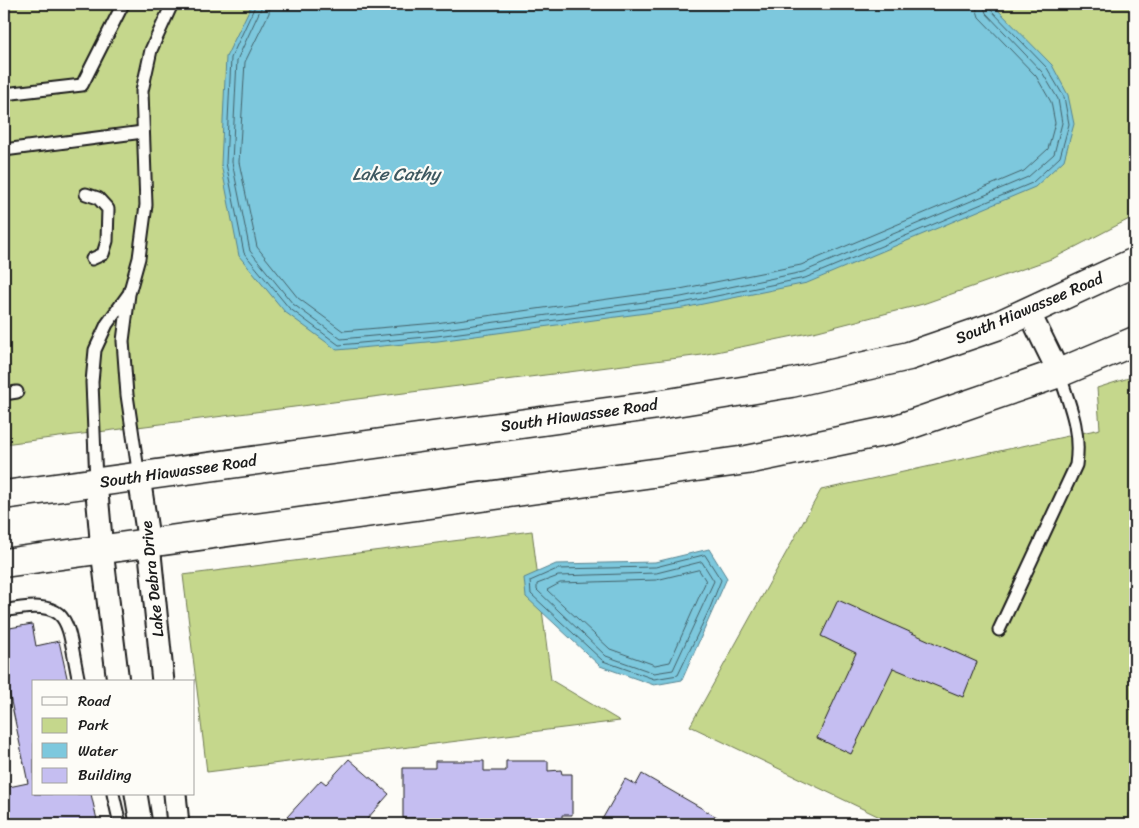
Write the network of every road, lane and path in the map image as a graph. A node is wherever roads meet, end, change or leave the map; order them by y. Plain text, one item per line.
1 (123, 4) edge
2 (172, 4) edge
3 (4, 94) edge
4 (143, 132) junction
5 (4, 150) edge
6 (86, 194) dead end
7 (92, 260) dead end
8 (1135, 262) edge
9 (129, 294) junction
10 (1029, 312) junction
11 (1135, 340) edge
12 (1059, 373) junction
13 (17, 392) dead end
14 (4, 394) edge
15 (139, 477) junction
16 (96, 482) junction
17 (4, 494) edge
18 (149, 544) junction
19 (102, 550) junction
20 (4, 563) edge
21 (4, 611) edge
22 (999, 630) dead end
23 (79, 680) edge
24 (118, 680) edge
25 (163, 680) edge
26 (113, 796) edge
27 (136, 796) edge
28 (175, 796) edge
29 (120, 824) edge
30 (141, 824) edge
31 (178, 824) edge

1 - 3 lane
2 - 4 lane
4 - 5 lane
4 - 9 lane
6 - 7 lane
8 - 10 street, South Hiawassee Road
9 - 15 lane
9 - 16 lane
10 - 12 street
10 - 15 street, South Hiawassee Road
11 - 12 street
12 - 18 street
12 - 22 lane
13 - 14 lane
15 - 16 street, South Hiawassee Road
15 - 18 street, Lake Debra Drive
16 - 17 street, South Hiawassee Road
16 - 19 street
18 - 19 street
18 - 25 street, Lake Debra Drive
19 - 20 street
19 - 24 street
21 - 23 lane
26 - 29 lane
27 - 30 street
28 - 31 street

